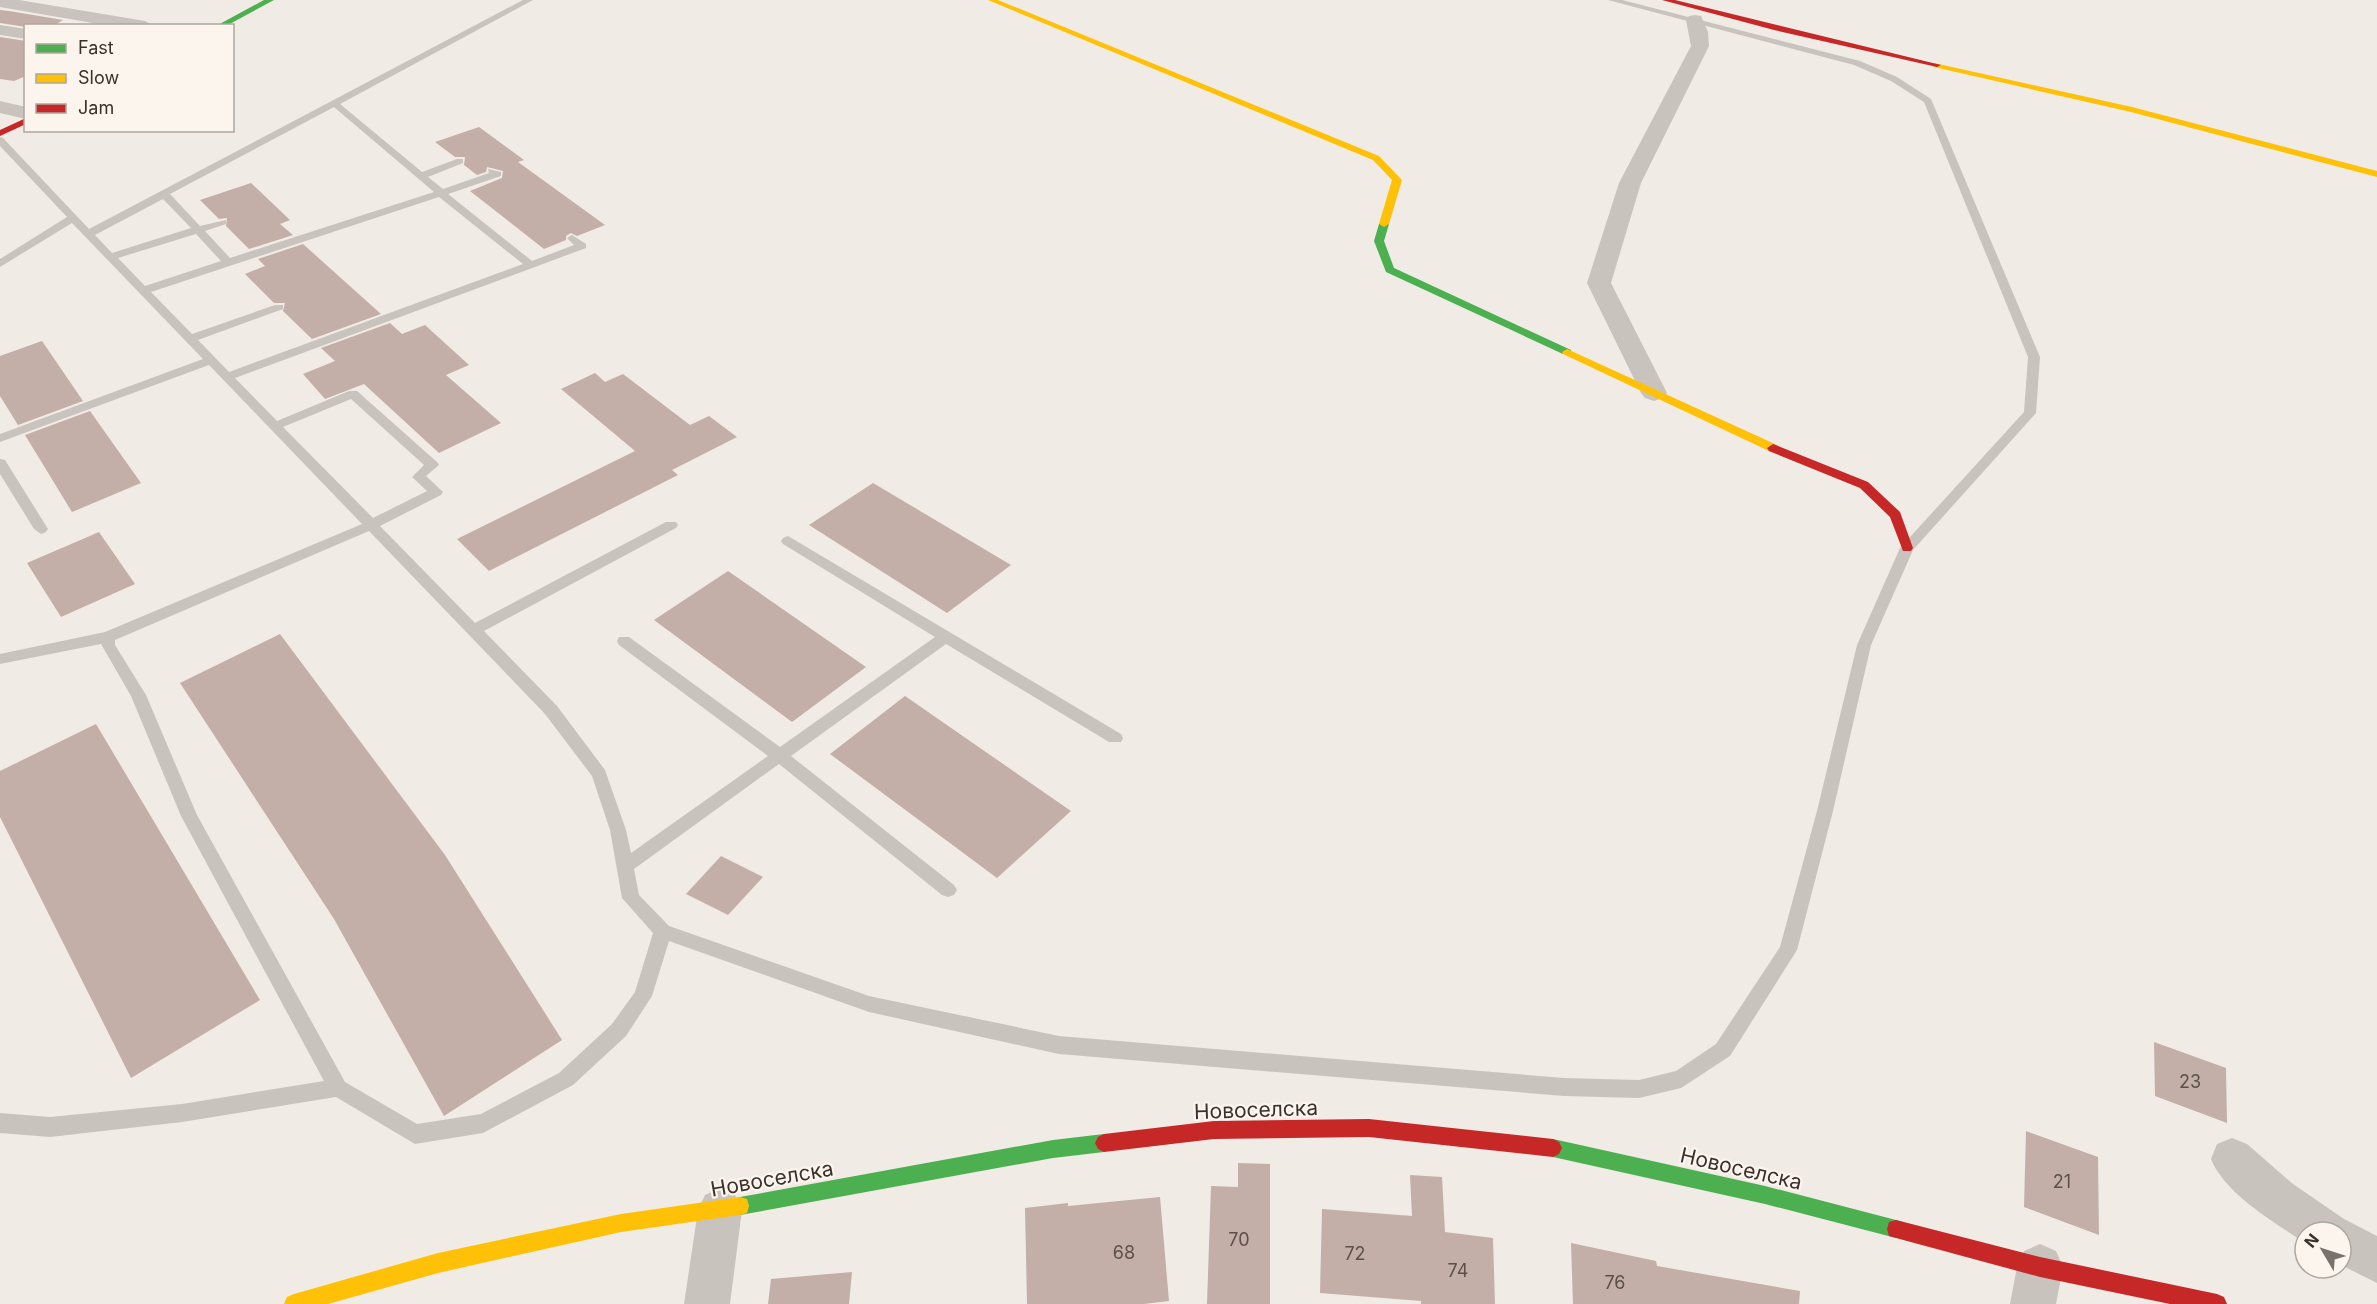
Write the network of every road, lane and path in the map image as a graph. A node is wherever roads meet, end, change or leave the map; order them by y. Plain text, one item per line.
1 (270, 0) edge
2 (528, 0) edge
3 (992, 0) edge
4 (1612, 0) edge
5 (1666, 0) edge
6 (0, 2) edge
7 (1695, 20) junction
8 (133, 24) edge
9 (223, 24) edge
10 (0, 30) edge
11 (24, 34) edge
12 (334, 104) junction
13 (0, 107) edge
14 (24, 112) edge
15 (24, 121) edge
16 (0, 133) edge
17 (0, 140) edge
18 (460, 161) dead end
19 (492, 171) dead end
20 (2377, 174) edge
21 (420, 176) junction
22 (441, 193) junction
23 (164, 194) junction
24 (73, 218) junction
25 (222, 222) dead end
26 (197, 230) junction
27 (88, 234) junction
28 (572, 238) dead end
29 (110, 257) junction
30 (228, 262) junction
31 (0, 264) edge
32 (531, 265) junction
33 (143, 291) junction
34 (279, 307) dead end
35 (190, 339) junction
36 (211, 360) junction
37 (228, 377) junction
38 (1654, 393) junction
39 (275, 426) junction
40 (0, 438) edge
41 (0, 463) edge
42 (371, 525) junction
43 (671, 525) dead end
44 (40, 529) dead end
45 (788, 541) dead end
46 (1907, 548) junction
47 (474, 630) junction
48 (108, 637) junction
49 (946, 637) junction
50 (624, 641) dead end
51 (0, 659) edge
52 (1114, 738) dead end
53 (780, 756) junction
54 (625, 866) junction
55 (948, 890) dead end
56 (663, 932) junction
57 (338, 1088) junction
58 (0, 1123) edge
59 (2232, 1159) dead end
60 (720, 1210) junction
61 (2309, 1220) edge
62 (2353, 1247) edge
63 (2377, 1261) edge
64 (2037, 1286) edge
65 (294, 1304) edge
66 (707, 1304) edge
67 (2217, 1304) edge

1 - 9 street
2 - 12 lane
3 - 38 street
4 - 7 lane
5 - 20 street
6 - 8 street
7 - 38 street
7 - 46 lane
10 - 11 street
12 - 21 lane
12 - 23 lane
13 - 14 street
15 - 16 street
17 - 24 lane
18 - 21 lane
19 - 22 lane
21 - 22 lane
22 - 30 lane
22 - 32 lane
23 - 26 lane
23 - 27 lane
24 - 27 lane
24 - 31 lane
25 - 26 lane
26 - 29 lane
26 - 30 lane
27 - 29 lane
28 - 32 lane
29 - 33 lane
30 - 33 lane
32 - 37 lane
33 - 35 lane
34 - 35 lane
35 - 36 lane
36 - 37 lane
36 - 40 lane
37 - 39 lane
38 - 46 street
39 - 42 lane
39 - 42 lane
41 - 44 lane
42 - 47 lane
42 - 48 lane
43 - 47 lane
45 - 49 lane
46 - 56 lane
47 - 54 lane
48 - 51 lane
48 - 57 lane
49 - 52 lane
49 - 53 lane
50 - 53 lane
53 - 54 lane
53 - 55 lane
54 - 56 lane
56 - 57 lane
57 - 58 lane
59 - 61 street
60 - 64 street, Новоселска
60 - 65 street, Новоселска
60 - 66 street
62 - 63 street
64 - 67 street, Новоселска

